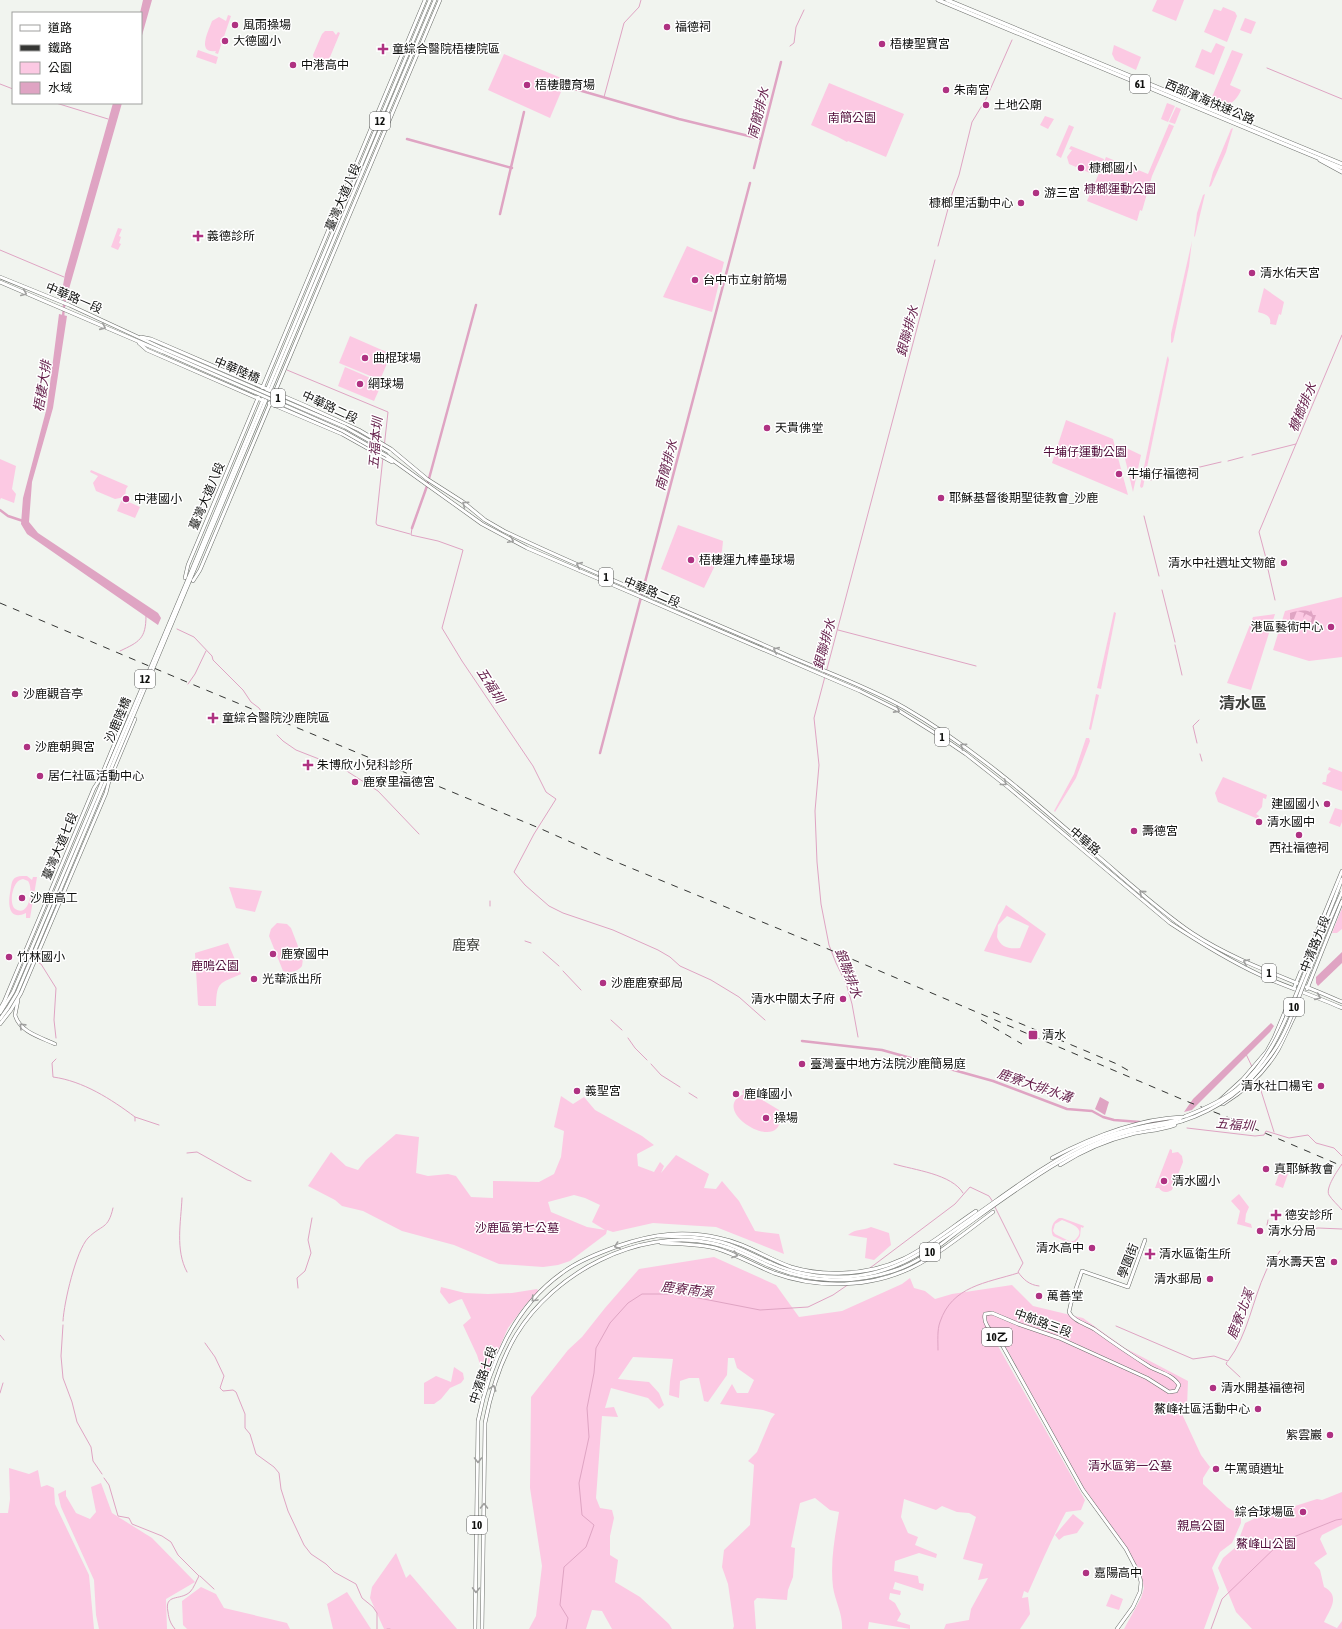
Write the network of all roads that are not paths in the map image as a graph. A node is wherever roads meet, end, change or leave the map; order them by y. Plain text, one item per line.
1 (426, 0) edge
2 (430, 0) edge
3 (435, 0) edge
4 (440, 0) edge
5 (938, 0) edge
6 (947, 0) edge
7 (1305, 152) junction
8 (1342, 164) edge
9 (1342, 168) edge
10 (1342, 172) edge
11 (327, 236) junction
12 (329, 241) junction
13 (0, 277) edge
14 (0, 282) edge
15 (141, 338) junction
16 (139, 343) junction
17 (163, 350) junction
18 (263, 387) junction
19 (269, 389) junction
20 (275, 392) junction
21 (258, 398) junction
22 (264, 401) junction
23 (270, 403) junction
24 (388, 454) junction
25 (400, 458) junction
26 (397, 464) junction
27 (189, 579) junction
28 (824, 671) joint
29 (823, 676) joint
30 (126, 716) dead end
31 (135, 719) dead end
32 (104, 780) junction
33 (70, 865) junction
34 (72, 871) junction
35 (1342, 871) edge
36 (1342, 879) edge
37 (1342, 892) edge
38 (1332, 900) junction
39 (1342, 901) edge
40 (1296, 983) junction
41 (1308, 987) junction
42 (1294, 988) junction
43 (21, 993) junction
44 (1305, 993) junction
45 (1342, 1002) edge
46 (1342, 1008) edge
47 (0, 1009) edge
48 (1286, 1009) dead end
49 (1297, 1011) dead end
50 (0, 1013) edge
51 (0, 1019) edge
52 (0, 1024) edge
53 (54, 1044) dead end
54 (1219, 1103) junction
55 (1186, 1116) junction
56 (1182, 1121) junction
57 (1052, 1158) dead end
58 (1060, 1165) dead end
59 (976, 1211) dead end
60 (993, 1212) dead end
61 (654, 1236) junction
62 (1145, 1240) dead end
63 (655, 1243) junction
64 (1082, 1271) joint
65 (476, 1561) junction
66 (483, 1561) junction
67 (475, 1629) edge
68 (482, 1629) edge
69 (1117, 1629) edge

1 - 11 main road, 臺灣大道八段 / 12
2 - 12 main road, 臺灣大道八段 / 12
3 - 19 main road, 臺灣大道八段 / 12
4 - 20 main road, 臺灣大道八段 / 12
5 - 7 highway, 西部濱海快速公路 / 61
6 - 8 highway, 西部濱海快速公路 / 61
7 - 9 highway, 西部濱海快速公路 / 61
7 - 10 highway
11 - 12 main road, 臺灣大道八段
11 - 18 main road, 臺灣大道八段 / 12
12 - 19 main road, 臺灣大道八段 / 12
13 - 15 main road, 中華路一段 / 1
14 -> 16 main road, 中華路一段 / 1
15 - 17 main road, 中華路一段 / 1
15 - 18 main road, 中華路一段 / 1
16 - 17 main road, 中華路一段 / 1
16 - 21 main road, 中華路一段 / 1
17 - 24 main road, 中華陸橋 / 1, bridge
18 - 19 main road, 中華路一段 / 1
18 - 21 main road, 臺灣大道八段 / 12
18 - 22 main road, 臺灣大道八段 / 12
19 - 20 main road, 中華路二段 / 1
19 - 22 main road, 臺灣大道八段 / 12
20 - 22 main road, 臺灣大道八段 / 12
20 - 23 main road, 臺灣大道八段 / 12
20 - 25 main road, 中華路二段 / 1
21 - 22 main road, 中華路一段 / 1
21 - 27 main road, 臺灣大道八段 / 12
22 - 23 main road, 中華路二段 / 1
22 - 27 main road, 臺灣大道八段 / 12
22 - 27 main road, 臺灣大道八段 / 12
23 - 26 main road, 中華路二段 / 1
23 - 27 main road, 臺灣大道八段 / 12
24 - 25 main road, 中華路二段 / 1
24 - 26 main road, 中華路二段 / 1
28 -> 25 main road, 中華路二段 / 1
26 -> 29 main road, 中華路二段 / 1
27 - 32 main road, 沙鹿陸橋 / 12, bridge
40 -> 28 main road, 中華路 / 1
29 -> 42 main road, 中華路 / 1
30 - 32 main road, 臺灣大道七段 / 12
31 - 32 main road, 臺灣大道七段 / 12
32 - 33 main road, 臺灣大道七段 / 12
32 - 34 main road, 臺灣大道七段 / 12
32 - 47 main road, 臺灣大道七段 / 12
32 - 50 main road, 臺灣大道七段 / 12
33 - 34 main road, 臺灣大道七段
33 - 51 main road, 臺灣大道七段 / 12
34 - 43 main road, 臺灣大道七段 / 12
35 - 38 main road, 中清路九段
36 - 38 main road, 中清路九段 / 10
37 - 54 main road, 10, bridge
38 - 40 main road, 中清路九段
38 - 54 main road, 10, bridge
39 - 41 main road, 中清路九段
40 - 41 main road, 中華路 / 1
40 - 42 main road, 中清路九段
41 - 44 main road, 中清路九段
41 - 45 main road, 中華路 / 1
42 - 44 main road, 中華路 / 1
43 - 52 main road, 臺灣大道七段 / 12
53 -> 43 main road
44 -> 46 main road, 中華路 / 1
48 - 54 main road, bridge
49 - 54 main road, bridge
54 - 55 main road, 10, bridge
54 - 56 main road, 10, bridge
55 - 57 main road
55 - 61 main road, 10
56 - 58 main road
56 - 63 main road, 10
59 - 61 main road
63 -> 60 main road
61 -> 65 main road, 中清路七段 / 10
62 - 64 main road, 學園街 / 10乙
66 -> 63 main road, 中清路七段 / 10
64 - 69 main road, 中航路三段 / 10乙
65 - 66 main road
65 -> 67 main road, 中清路七段 / 10
66 - 68 main road, 中清路七段 / 10

